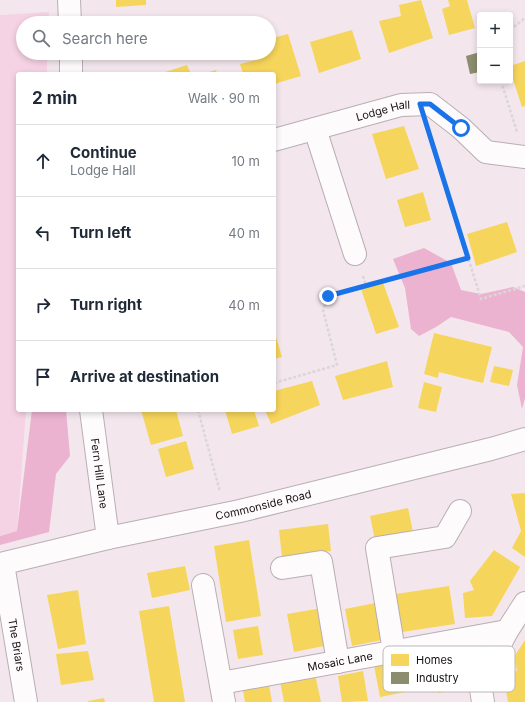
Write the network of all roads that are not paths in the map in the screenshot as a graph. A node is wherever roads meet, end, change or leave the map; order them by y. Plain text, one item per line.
1 (69, 0) edge
2 (70, 16) edge
3 (71, 60) edge
4 (71, 72) edge
5 (315, 129) junction
6 (276, 139) edge
7 (525, 157) edge
8 (355, 254) dead end
9 (91, 412) edge
10 (525, 439) edge
11 (460, 511) dead end
12 (108, 538) junction
13 (1, 564) edge
14 (282, 568) dead end
15 (203, 585) dead end
16 (525, 603) edge
17 (507, 631) junction
18 (393, 646) edge
19 (422, 646) edge
20 (499, 646) edge
21 (383, 653) edge
22 (338, 662) junction
23 (222, 692) edge
24 (481, 692) edge
25 (26, 702) edge
26 (483, 702) edge

1 - 2 street
3 - 4 street
5 - 6 street, Lodge Hall
5 - 7 street, Lodge Hall
5 - 8 street
9 - 12 street, Fern Hill Lane
10 - 12 street, Commonside Road
11 - 18 street
12 - 13 street, Commonside Road
13 - 25 street, The Briars
14 - 22 street
15 - 23 street
16 - 17 street
17 - 19 street, Mosaic Lane
17 - 20 street
21 - 22 street, Mosaic Lane
22 - 23 street, Mosaic Lane
24 - 26 street

